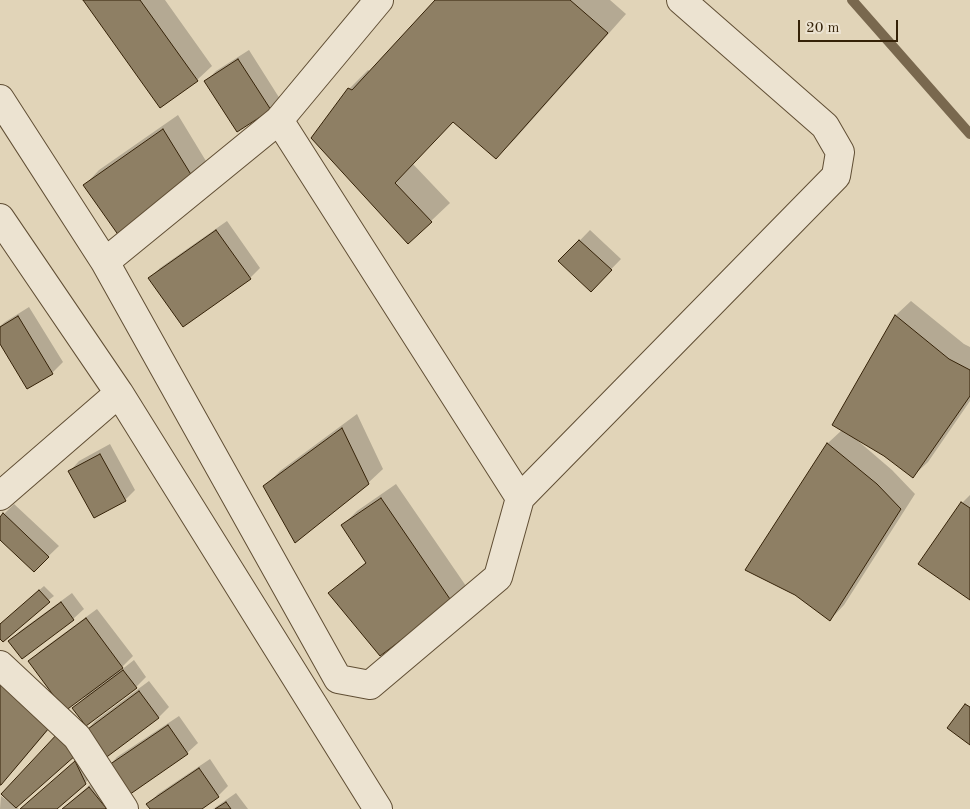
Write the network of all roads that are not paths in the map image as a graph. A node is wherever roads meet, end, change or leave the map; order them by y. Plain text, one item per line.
1 (379, 0) edge
2 (681, 0) edge
3 (0, 99) edge
4 (279, 120) junction
5 (0, 218) edge
6 (105, 262) junction
7 (119, 393) junction
8 (0, 496) edge
9 (520, 498) junction
10 (0, 665) edge
11 (124, 809) edge
12 (378, 809) edge

1 - 4 street
2 - 9 street
3 - 6 street
4 - 6 street
4 - 9 street
5 - 7 street
6 - 9 street
7 - 8 street
7 - 12 street
10 - 11 street

